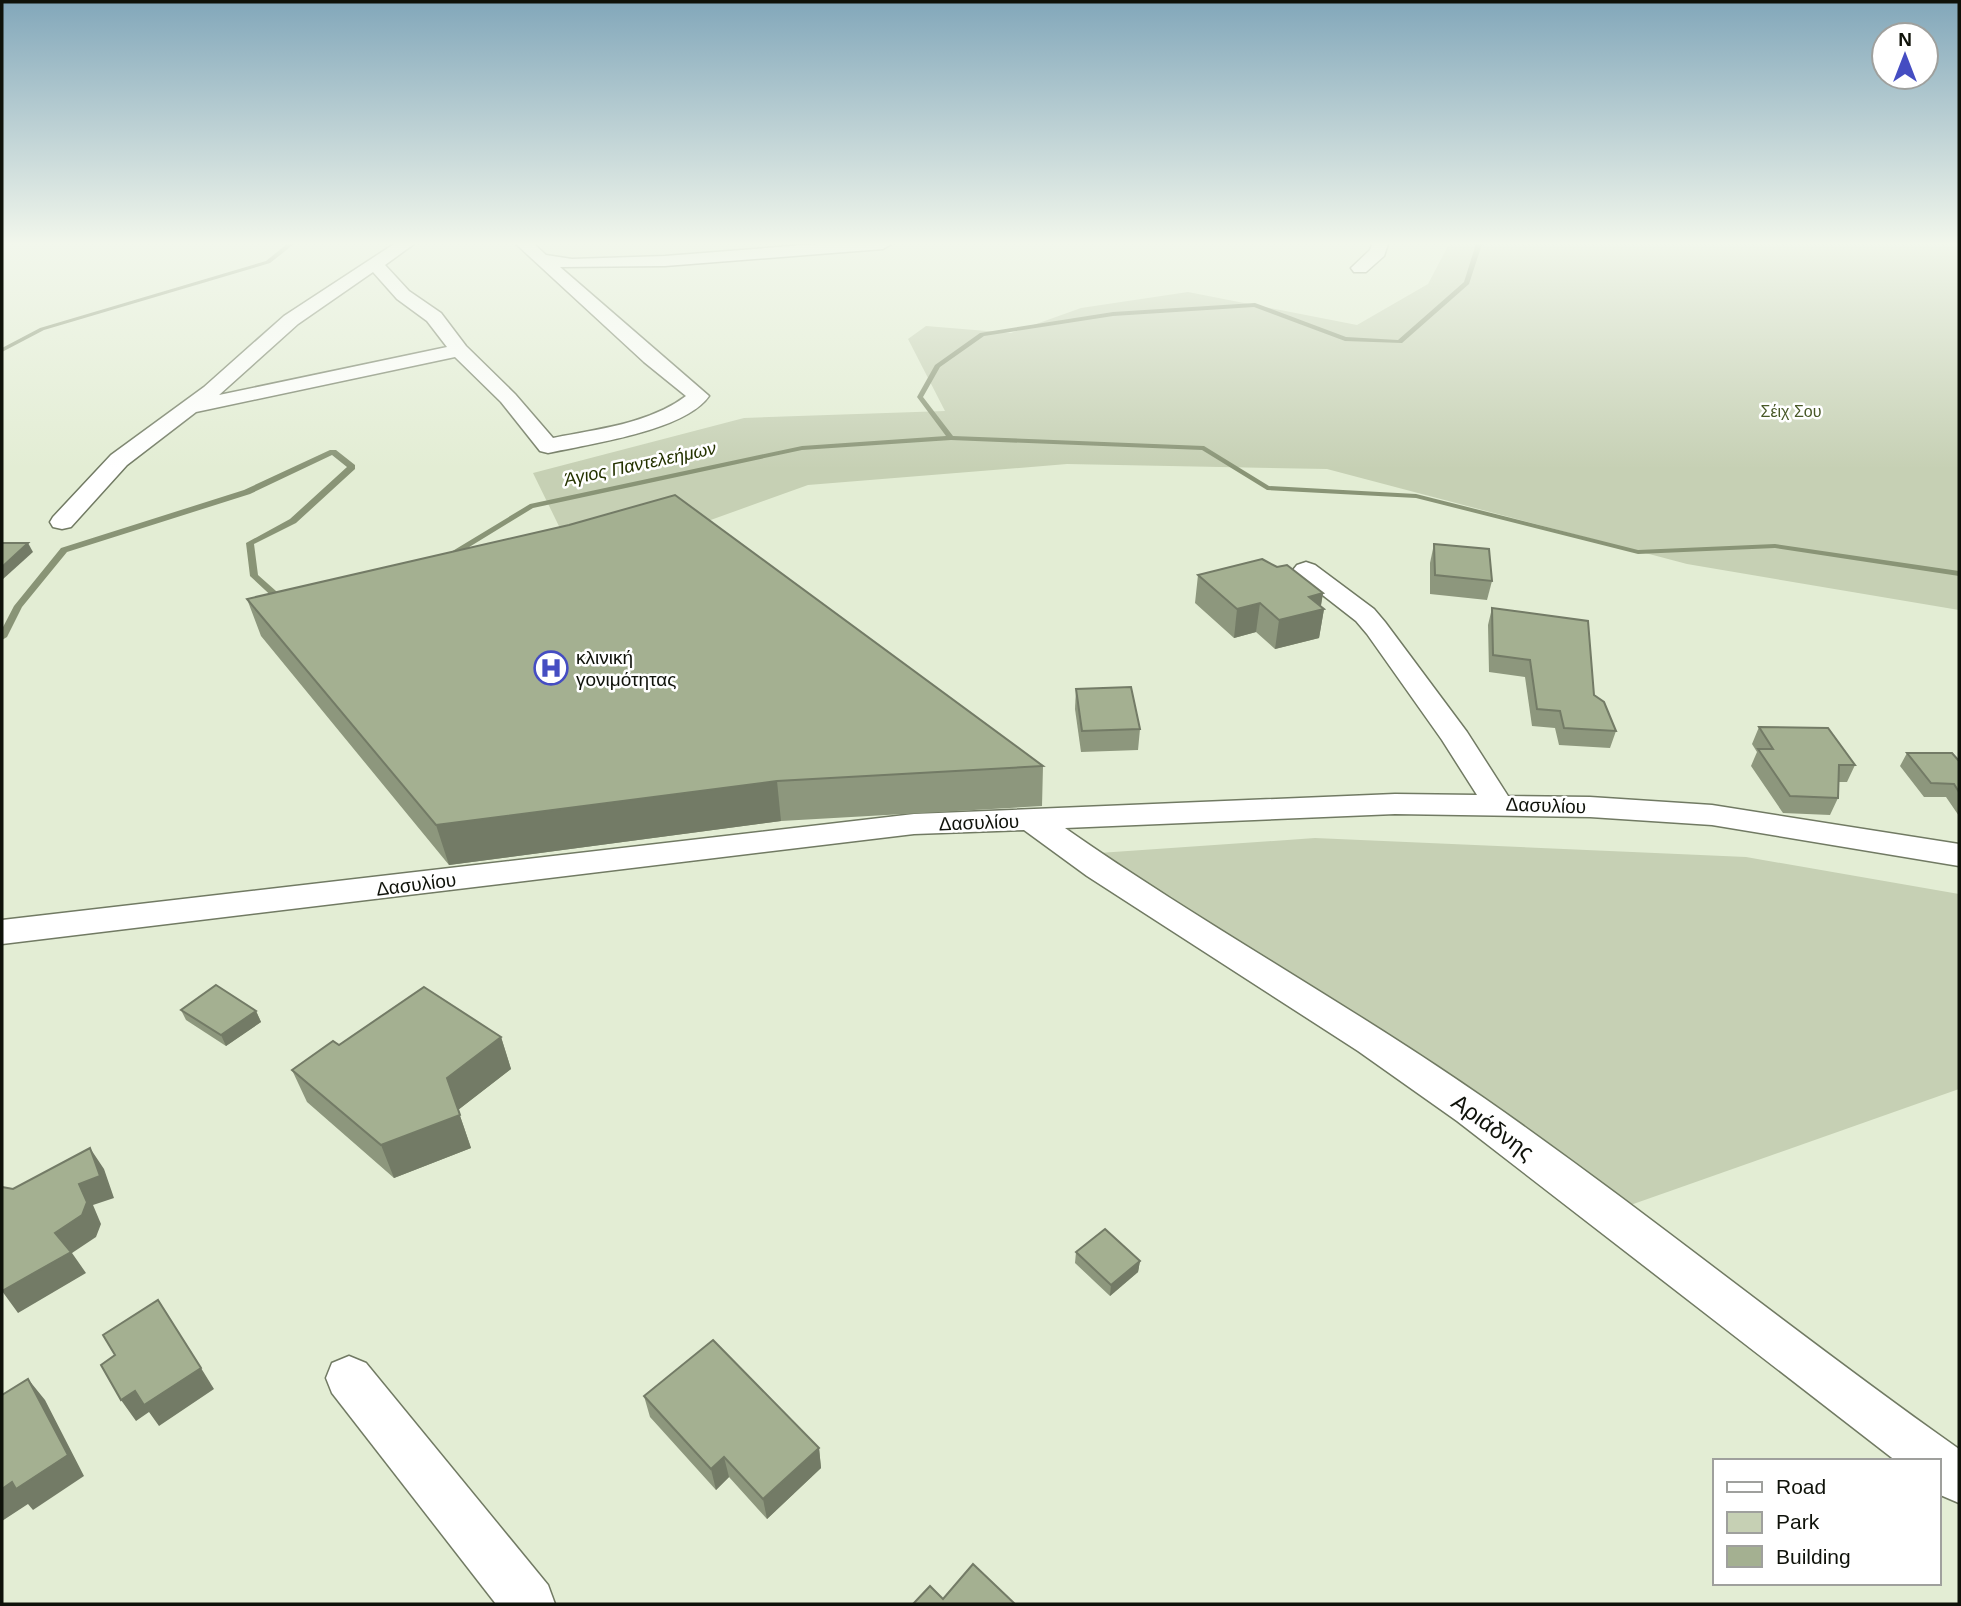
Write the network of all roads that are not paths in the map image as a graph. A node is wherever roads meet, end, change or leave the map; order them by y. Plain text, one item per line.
1 (292, 319) edge
2 (435, 319) edge
3 (609, 319) edge
4 (459, 350) junction
5 (189, 408) junction
6 (62, 522) dead end
7 (1306, 570) dead end
8 (1498, 804) junction
9 (1032, 820) junction
10 (1959, 855) edge
11 (2, 932) edge
12 (349, 1378) dead end
13 (1932, 1459) edge
14 (1940, 1465) edge
15 (1959, 1479) edge
16 (528, 1604) edge

1 - 5 street
2 - 4 street
3 - 4 street
4 - 5 street
5 - 6 street
7 - 8 street
8 - 9 street, Δασυλίου
8 - 10 street, Δασυλίου
9 - 11 street, Δασυλίου
9 - 13 street, Αριάδνης
12 - 16 street
14 - 15 street, Αριάδνης

